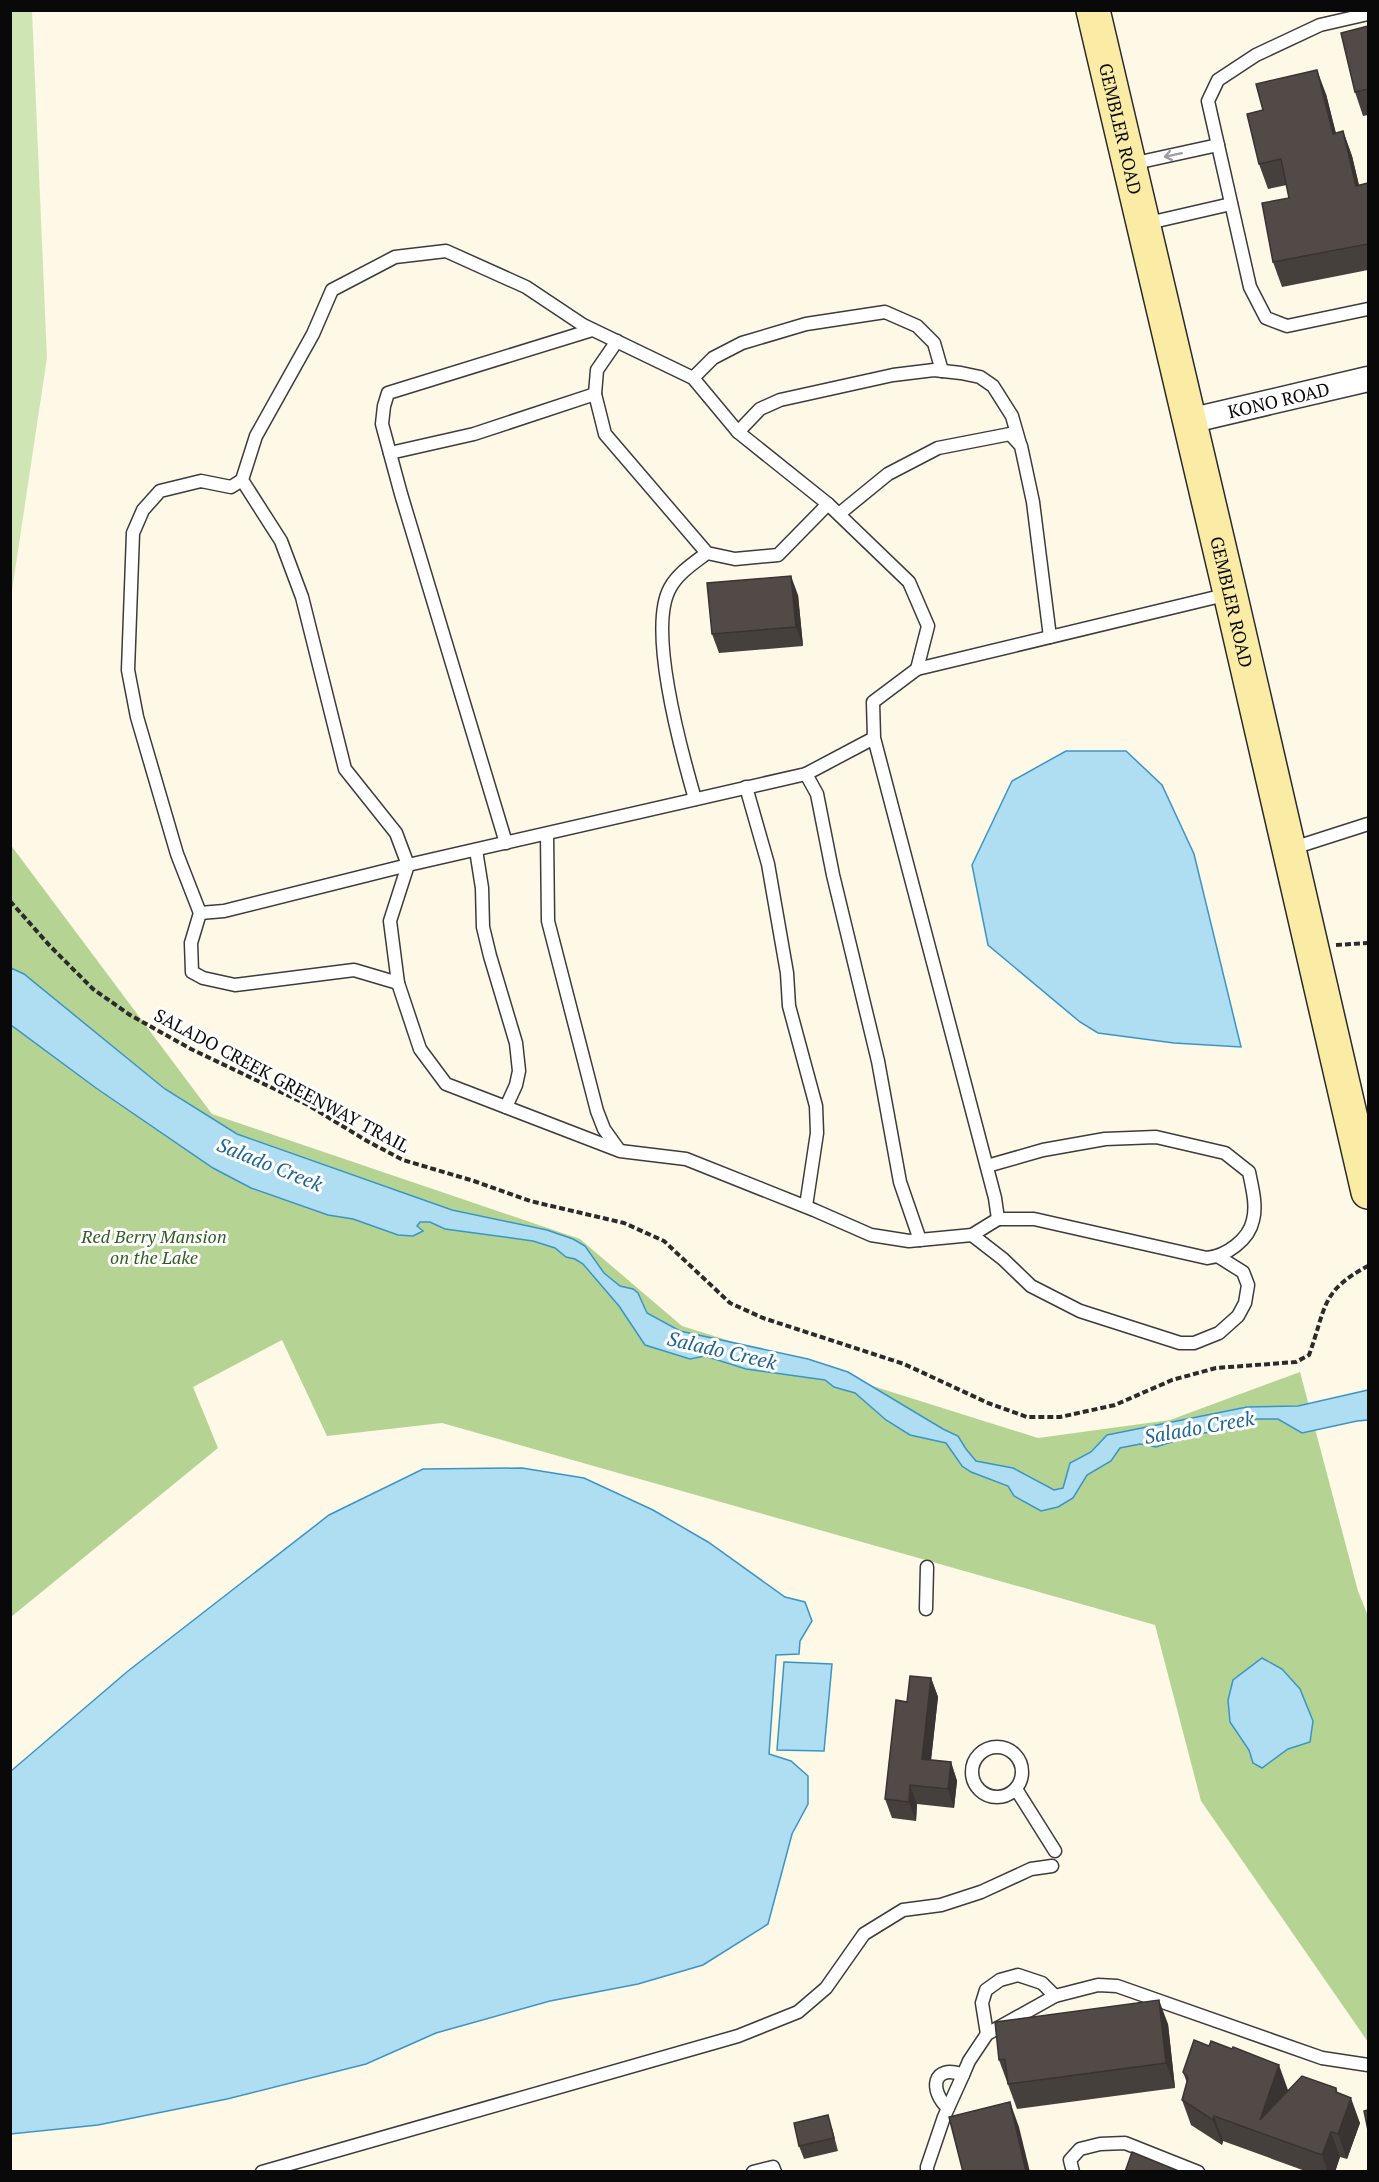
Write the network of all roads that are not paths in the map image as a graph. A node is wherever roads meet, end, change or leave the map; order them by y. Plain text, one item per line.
1 (1093, 10) edge
2 (1368, 14) edge
3 (1218, 145) junction
4 (1129, 165) junction
5 (1231, 204) junction
6 (1142, 224) junction
7 (1368, 309) edge
8 (592, 330) junction
9 (617, 341) junction
10 (942, 371) junction
11 (693, 378) junction
12 (1368, 380) edge
13 (595, 394) junction
14 (1189, 421) junction
15 (738, 432) junction
16 (1021, 446) junction
17 (390, 453) junction
18 (242, 480) junction
19 (828, 504) junction
20 (839, 514) junction
21 (707, 553) junction
22 (1230, 593) junction
23 (1050, 637) junction
24 (917, 669) junction
25 (874, 738) junction
26 (806, 774) junction
27 (746, 787) junction
28 (695, 799) junction
29 (1368, 824) edge
30 (546, 834) junction
31 (506, 843) junction
32 (476, 850) junction
33 (1289, 850) junction
34 (408, 866) junction
35 (200, 913) junction
36 (398, 983) junction
37 (506, 1107) junction
38 (620, 1151) junction
39 (987, 1166) junction
40 (1368, 1192) edge
41 (806, 1206) junction
42 (998, 1219) junction
43 (972, 1235) junction
44 (920, 1240) junction
45 (1219, 1257) junction
46 (927, 1567) dead end
47 (926, 1609) dead end
48 (1016, 1789) junction
49 (1055, 1851) dead end
50 (1052, 1866) dead end
51 (1055, 1996) junction
52 (987, 2034) junction
53 (1368, 2065) edge
54 (963, 2075) junction
55 (948, 2109) junction
56 (262, 2172) edge
57 (753, 2172) edge
58 (775, 2172) edge
59 (927, 2172) edge
60 (1073, 2172) edge
61 (1198, 2172) edge

1 - 4 main road, GEMBLER ROAD
2 - 3 lane
3 -> 4 lane
3 - 5 lane
4 - 6 main road, GEMBLER ROAD
5 - 6 lane
5 - 7 lane
6 - 14 main road, GEMBLER ROAD
8 - 9 lane
8 - 17 lane
8 - 18 lane
9 - 11 lane
9 - 13 lane
10 - 11 lane
10 - 15 lane
10 - 16 lane
11 - 15 lane
12 - 14 street, KONO ROAD
13 - 17 lane
13 - 21 lane
14 - 22 main road, GEMBLER ROAD
15 - 19 lane
16 - 20 lane
16 - 23 lane
17 - 31 lane
18 - 34 lane
18 - 35 lane
19 - 20 lane
19 - 21 lane
20 - 24 lane
21 - 28 lane
22 - 23 lane
22 - 33 main road, GEMBLER ROAD
23 - 24 lane
24 - 25 lane
25 - 26 lane
25 - 39 lane
26 - 27 lane
26 - 44 lane
27 - 28 lane
27 - 41 lane
28 - 30 lane
29 - 33 lane
30 - 31 lane
30 - 38 lane
31 - 32 lane
32 - 34 lane
32 - 37 lane
33 - 40 main road, GEMBLER ROAD
34 - 35 lane
34 - 36 lane
35 - 36 lane
36 - 37 lane
37 - 38 lane
38 - 41 lane
39 - 42 lane
39 - 45 lane
41 - 44 lane
42 - 43 lane
42 - 45 lane
43 - 44 lane
43 - 45 lane
46 - 47 lane
48 - 48 lane
48 - 49 lane
50 - 56 lane
51 - 52 lane
51 - 52 lane
51 - 53 lane
52 - 54 lane
54 - 55 lane
54 - 55 lane
55 - 59 lane
57 - 58 lane
60 - 61 lane

